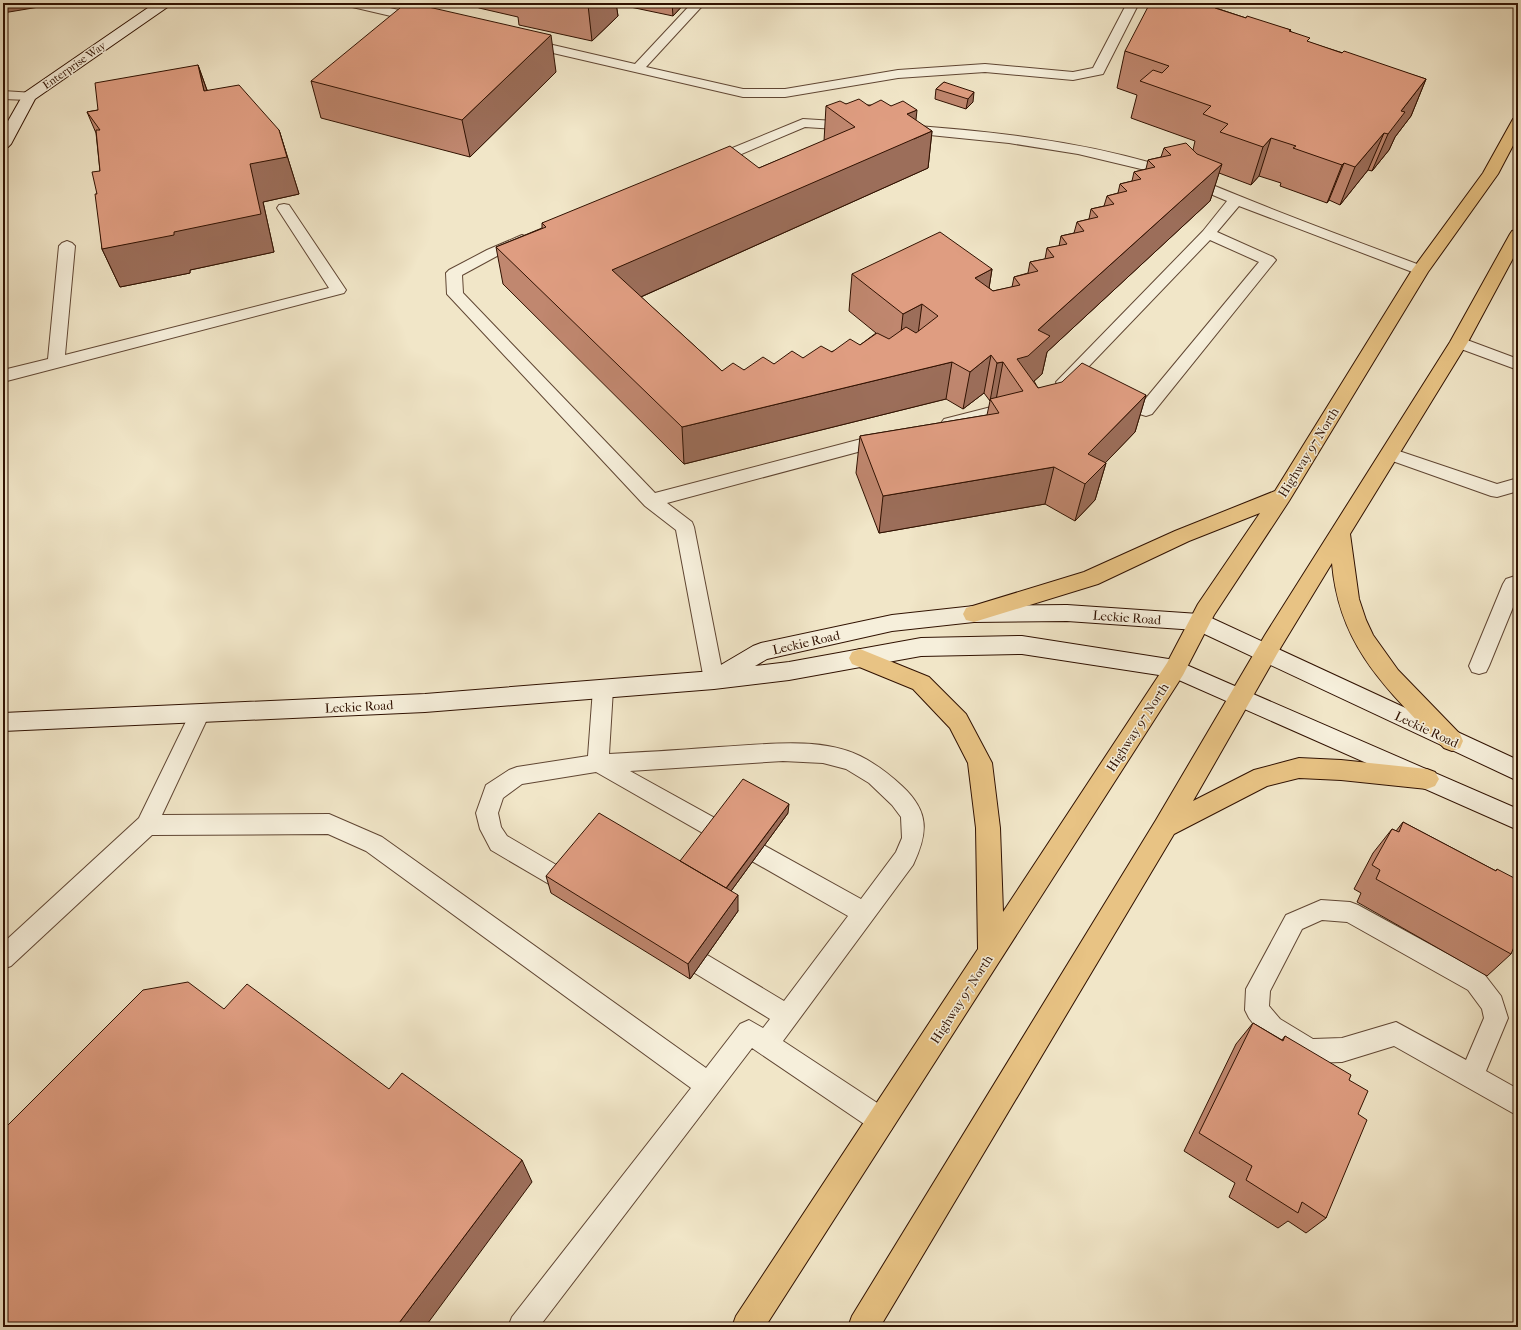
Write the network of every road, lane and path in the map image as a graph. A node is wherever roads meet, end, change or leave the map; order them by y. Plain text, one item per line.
1 (164, 3) edge
2 (352, 3) edge
3 (699, 3) edge
4 (1133, 3) edge
5 (437, 23) edge
6 (514, 40) edge
7 (637, 69) junction
8 (3, 95) edge
9 (29, 96) junction
10 (1518, 122) edge
11 (867, 127) edge
12 (891, 128) edge
13 (3, 144) edge
14 (702, 165) edge
15 (1236, 200) junction
16 (284, 208) dead end
17 (1208, 234) junction
18 (1518, 234) edge
19 (535, 235) edge
20 (67, 246) dead end
21 (1420, 270) junction
22 (1459, 342) junction
23 (56, 362) junction
24 (1518, 365) edge
25 (3, 376) edge
26 (1078, 389) edge
27 (1100, 396) edge
28 (999, 411) edge
29 (939, 426) edge
30 (901, 435) edge
31 (1390, 454) junction
32 (1518, 484) edge
33 (1282, 496) junction
34 (651, 501) junction
35 (1340, 535) junction
36 (1518, 582) edge
37 (974, 614) junction
38 (1199, 622) junction
39 (1267, 653) junction
40 (860, 658) junction
41 (1479, 666) dead end
42 (1175, 668) junction
43 (714, 680) junction
44 (603, 689) junction
45 (1241, 697) junction
46 (200, 713) junction
47 (3, 722) edge
48 (1452, 741) junction
49 (598, 763) junction
50 (1518, 771) edge
51 (1427, 779) junction
52 (1518, 820) edge
53 (147, 825) junction
54 (1165, 827) junction
55 (562, 880) edge
56 (864, 914) junction
57 (991, 952) junction
58 (3, 958) edge
59 (701, 964) edge
60 (787, 1016) junction
61 (766, 1044) junction
62 (1471, 1076) junction
63 (708, 1085) junction
64 (1518, 1103) edge
65 (882, 1120) junction
66 (522, 1327) edge
67 (748, 1327) edge
68 (863, 1327) edge

1 - 9 main road, Enterprise Way
2 - 5 lane
3 - 7 lane
4 - 7 lane
6 - 7 lane
8 - 9 main road
9 - 13 main road, Enterprise Way
10 - 21 highway, Highway 97 North
11 - 14 lane
12 - 15 lane
15 - 17 lane
15 - 21 lane
16 - 23 lane
17 - 26 lane
17 - 27 lane
18 - 22 highway
19 - 34 lane
20 - 23 lane
21 - 33 highway, Highway 97 North
22 - 24 lane
22 - 31 highway
23 - 25 lane
28 - 29 lane
30 - 34 lane
31 - 32 lane
31 - 35 highway
33 - 37 highway
33 - 38 highway, Highway 97 North
34 - 43 lane
35 - 39 highway
35 - 48 highway
36 - 41 lane
37 - 38 main road, Leckie Road
37 - 43 main road, Leckie Road
38 - 39 main road, Leckie Road
38 - 42 highway, Highway 97 North
39 - 45 highway
39 - 48 main road, Leckie Road
40 - 42 main road, Leckie Road
40 - 43 main road, Leckie Road
40 - 57 highway
42 - 45 main road, Leckie Road
42 - 57 highway, Highway 97 North
43 - 44 main road, Leckie Road
44 - 46 main road, Leckie Road
44 - 49 lane
45 - 51 main road, Leckie Road
45 - 54 highway
46 - 47 main road, Leckie Road
46 - 53 lane
48 - 50 main road, Leckie Road
49 - 55 lane
49 - 56 lane
49 - 56 lane
51 - 52 main road, Leckie Road
51 - 54 highway
53 - 58 lane
53 - 63 lane
54 - 68 highway
56 - 60 lane
57 - 65 highway, Highway 97 North
59 - 60 lane
60 - 61 lane
61 - 63 lane
61 - 65 lane
62 - 62 lane
62 - 64 lane
63 - 66 lane
65 - 67 highway, Highway 97 North

